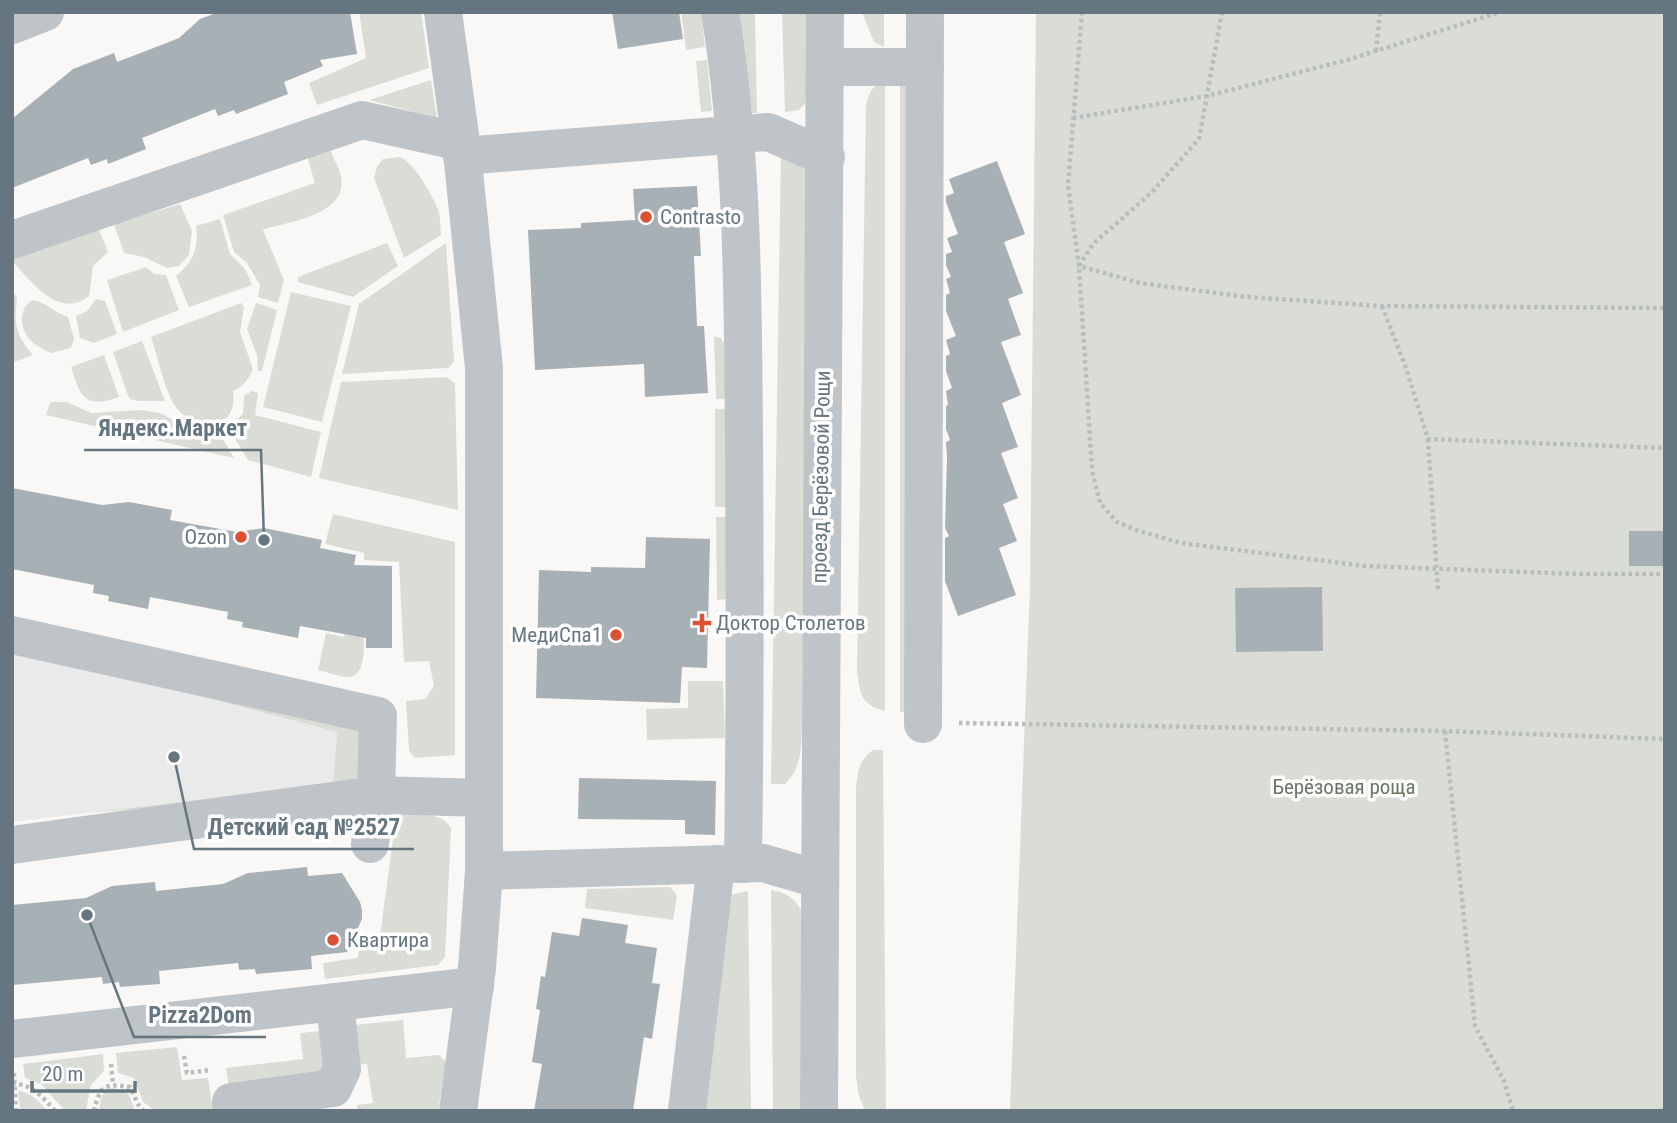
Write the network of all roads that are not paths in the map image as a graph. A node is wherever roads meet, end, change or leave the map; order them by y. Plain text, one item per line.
1 (45, 12) edge
2 (443, 12) edge
3 (720, 12) edge
4 (825, 12) edge
5 (925, 12) edge
6 (12, 24) edge
7 (825, 67) junction
8 (925, 67) junction
9 (733, 134) junction
10 (461, 149) junction
11 (825, 157) junction
12 (12, 240) edge
13 (12, 635) edge
14 (923, 724) road end
15 (376, 796) junction
16 (484, 798) junction
17 (370, 844) dead end
18 (12, 845) edge
19 (730, 864) junction
20 (484, 871) junction
21 (818, 879) junction
22 (475, 986) junction
23 (335, 1002) junction
24 (13, 1049) edge
25 (232, 1111) edge
26 (458, 1111) edge
27 (687, 1111) edge
28 (819, 1111) edge

1 - 6 street
2 - 10 street
3 - 9 street
4 - 7 street, проезд Берёзовой Рощи
5 - 8 street
7 - 8 street
7 - 11 street, проезд Берёзовой Рощи
8 - 14 street
9 - 10 street
9 - 11 street
9 - 19 street
10 - 12 street
10 - 16 street
11 - 21 street, проезд Берёзовой Рощи
13 - 15 street
15 - 16 street
15 - 17 street
15 - 18 street
16 - 20 street
19 - 20 street
19 - 21 street
19 - 27 street
20 - 22 street
21 - 28 street, проезд Берёзовой Рощи
22 - 23 street
22 - 26 street
23 - 24 street
23 - 25 street

